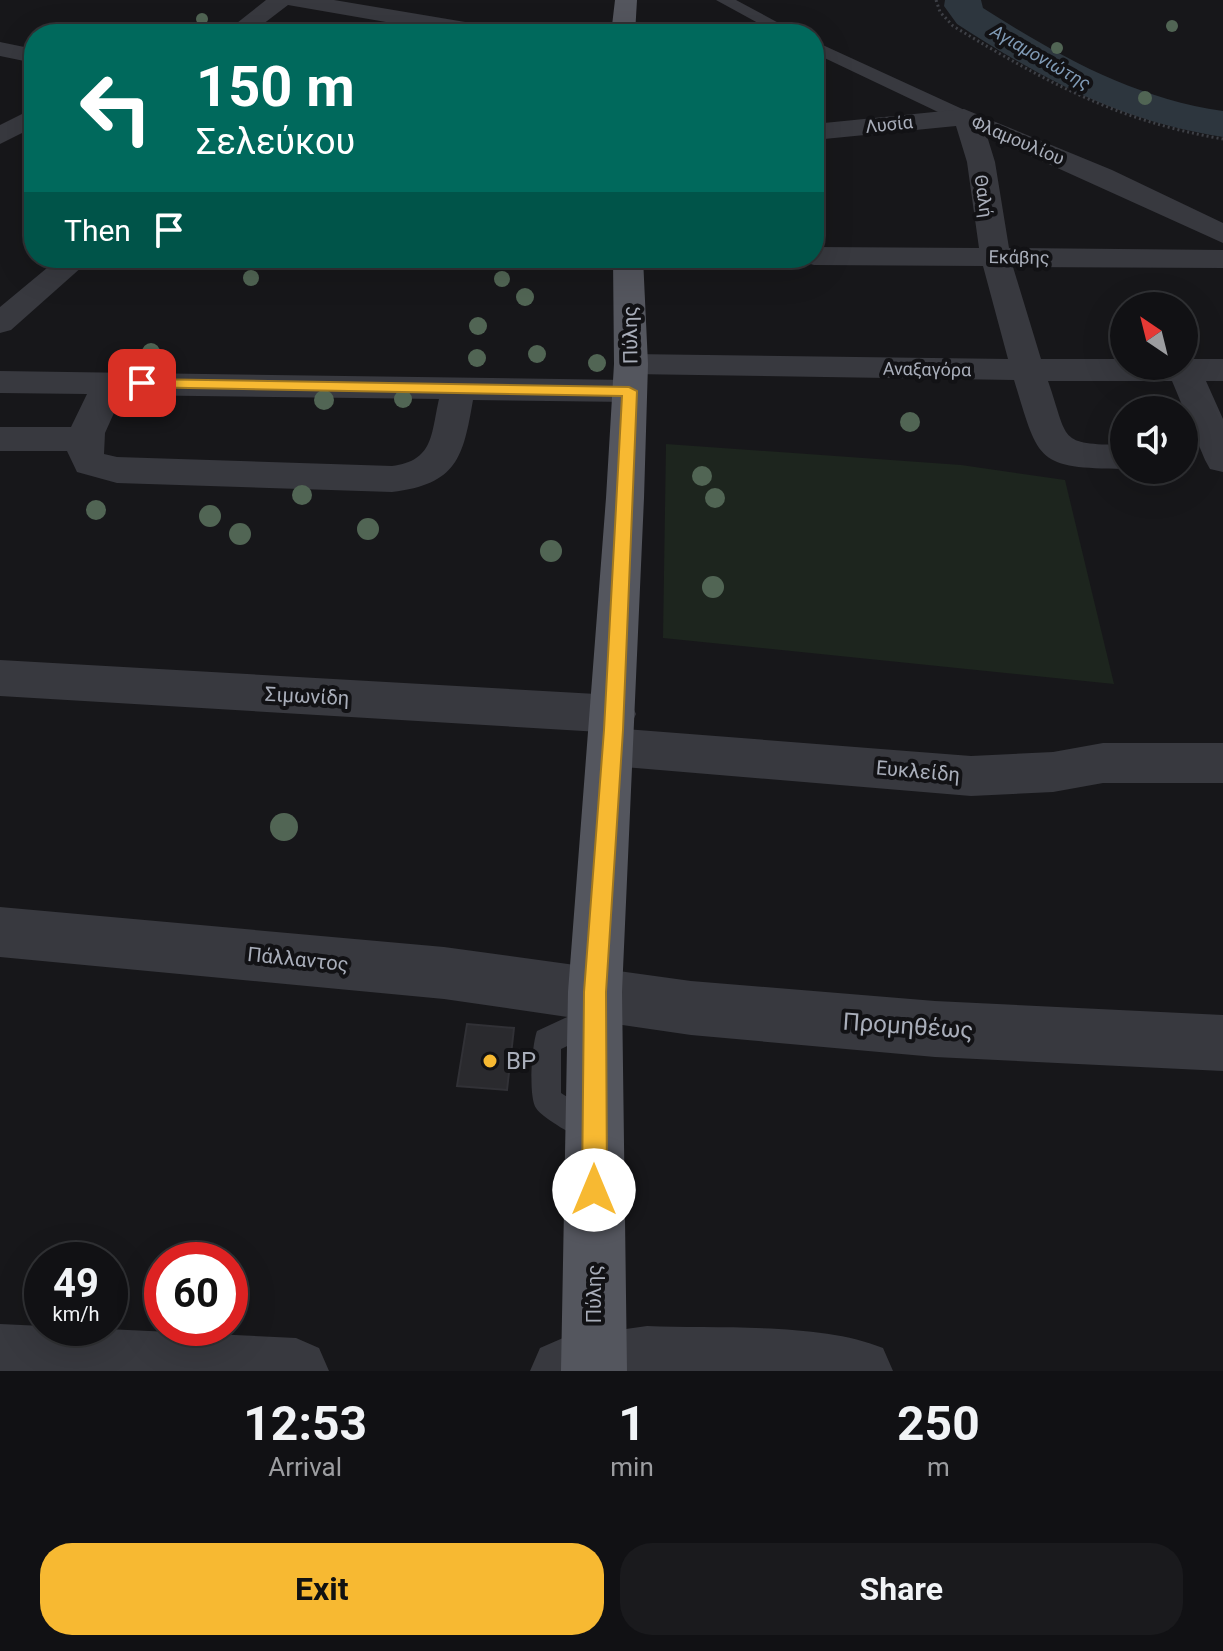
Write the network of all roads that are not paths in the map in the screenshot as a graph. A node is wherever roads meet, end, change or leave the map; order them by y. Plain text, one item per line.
1 (280, 0) edge
2 (626, 0) edge
3 (724, 0) edge
4 (306, 1) edge
5 (248, 24) edge
6 (438, 24) edge
7 (624, 24) edge
8 (771, 24) edge
9 (0, 49) edge
10 (824, 51) edge
11 (24, 54) edge
12 (964, 117) junction
13 (24, 122) edge
14 (824, 131) edge
15 (0, 136) edge
16 (1223, 234) edge
17 (824, 256) edge
18 (995, 257) junction
19 (1223, 259) edge
20 (65, 268) edge
21 (628, 268) edge
22 (0, 323) edge
23 (1027, 370) junction
24 (1223, 370) edge
25 (1110, 371) edge
26 (1198, 371) edge
27 (630, 378) junction
28 (1189, 380) edge
29 (0, 382) edge
30 (110, 383) junction
31 (458, 389) junction
32 (0, 439) edge
33 (84, 439) junction
34 (1110, 456) edge
35 (1198, 459) edge
36 (1223, 460) edge
37 (0, 678) edge
38 (613, 730) junction
39 (1223, 763) edge
40 (0, 932) edge
41 (595, 1006) junction
42 (1223, 1043) edge
43 (0, 1357) edge
44 (233, 1369) edge
45 (584, 1370) edge
46 (296, 1371) edge
47 (860, 1371) edge

1 - 5 street
2 - 7 main road
3 - 8 street
4 - 6 street
9 - 11 street
10 - 12 street, Φλαμουλίου
12 - 14 street, Λυσία
12 - 16 street, Φλαμουλίου
12 - 18 street, Θαλή
13 - 15 street
17 - 18 street, Εκάβης
18 - 19 street, Εκάβης
18 - 23 street, Θαλή
20 - 22 street
21 - 27 main road, Πύλης
23 - 25 street, Αναξαγόρα
23 - 27 street, Αναξαγόρα
23 - 34 street, Θαλή
24 - 26 street, Αναξαγόρα
27 - 31 street, Αναξαγόρα
27 - 38 main road, Πύλης
28 - 36 street
29 - 30 street, Αναξαγόρα
30 - 31 street, Αναξαγόρα
30 - 33 street
31 - 33 street
32 - 33 street
35 - 36 street
37 - 38 street, Σιμωνίδη
38 - 39 street, Ευκλείδη
38 - 41 main road, Πύλης
40 - 41 street, Πάλλαντος
41 - 42 street, Προμηθέως
41 - 45 main road, Πύλης
43 - 44 street
44 - 46 street
45 - 47 street

